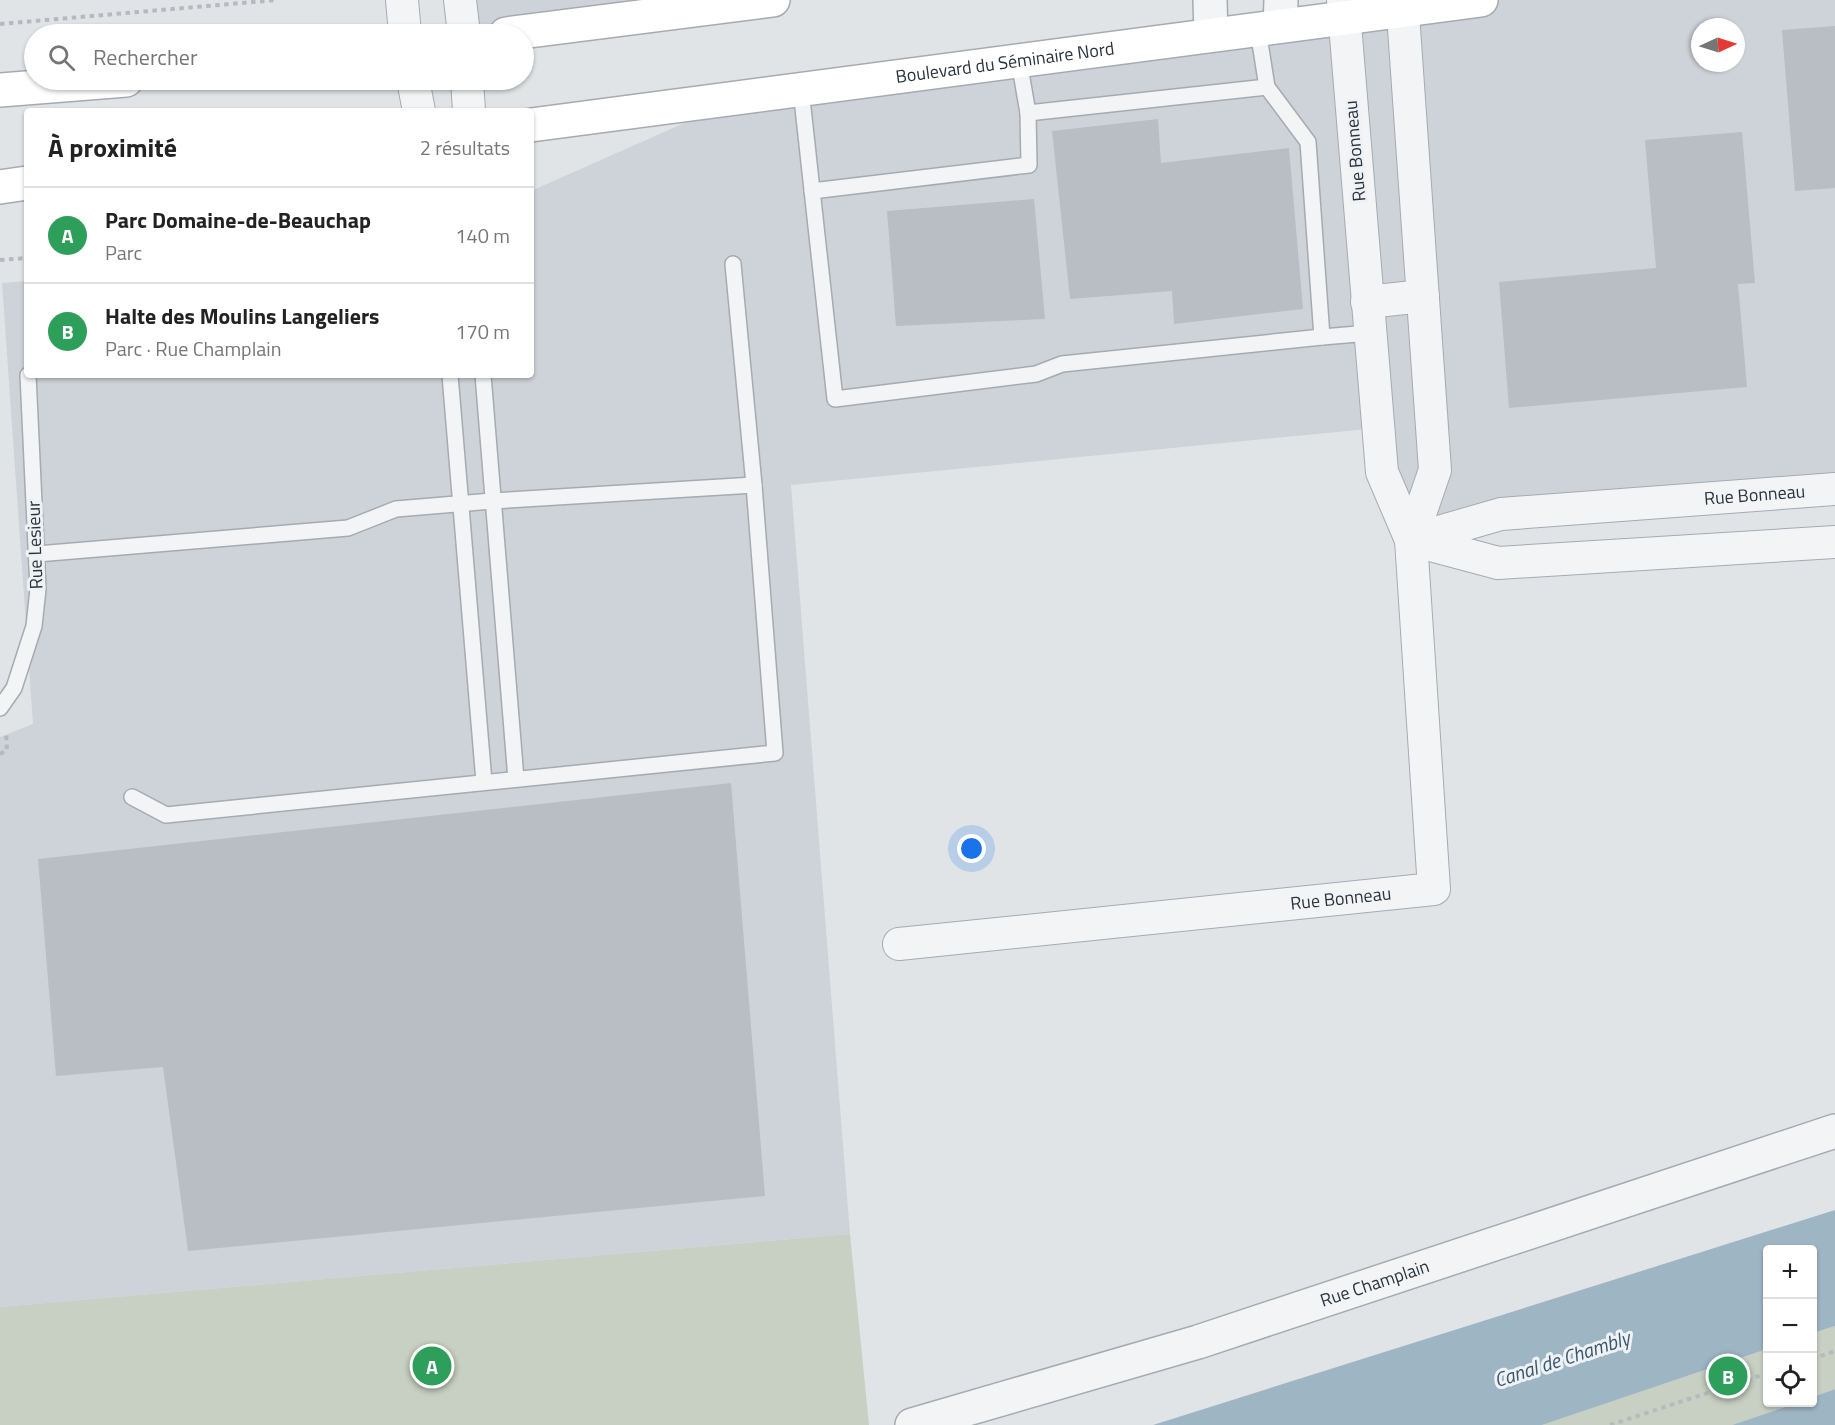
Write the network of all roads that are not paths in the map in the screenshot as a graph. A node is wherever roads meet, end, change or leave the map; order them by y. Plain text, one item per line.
1 (402, 0) edge
2 (460, 0) edge
3 (773, 0) edge
4 (1210, 0) edge
5 (1481, 0) edge
6 (1402, 5) edge
7 (1343, 9) edge
8 (1273, 19) edge
9 (404, 24) edge
10 (463, 24) edge
11 (534, 30) edge
12 (1211, 35) junction
13 (1019, 61) junction
14 (1267, 87) junction
15 (24, 88) edge
16 (0, 90) edge
17 (415, 90) edge
18 (468, 90) edge
19 (801, 90) junction
20 (418, 108) edge
21 (469, 108) edge
22 (1028, 112) junction
23 (534, 125) edge
24 (24, 183) edge
25 (0, 186) edge
26 (812, 191) junction
27 (733, 264) dead end
28 (1423, 296) junction
29 (1369, 318) junction
30 (1322, 337) junction
31 (28, 378) edge
32 (450, 378) edge
33 (483, 378) edge
34 (754, 485) junction
35 (1835, 489) edge
36 (492, 501) junction
37 (1674, 501) junction
38 (461, 504) junction
39 (1411, 540) junction
40 (1835, 542) edge
41 (1680, 551) junction
42 (37, 554) junction
43 (0, 708) edge
44 (516, 779) junction
45 (484, 782) junction
46 (132, 797) dead end
47 (899, 944) dead end
48 (1835, 1131) edge
49 (912, 1425) edge

1 - 9 street
2 - 10 street
3 - 11 main road
4 - 12 street
5 - 6 main road, Boulevard du Séminaire Nord
6 - 7 main road, Boulevard du Séminaire Nord
6 - 28 street, Rue Bonneau
7 - 8 main road, Boulevard du Séminaire Nord
7 - 29 street, Rue Bonneau
8 - 12 main road, Boulevard du Séminaire Nord
8 - 14 lane
12 - 13 main road, Boulevard du Séminaire Nord
13 - 19 main road, Boulevard du Séminaire Nord
13 - 22 lane
14 - 22 lane
14 - 30 lane
15 - 16 main road
17 - 20 street
18 - 21 street
19 - 23 main road, Boulevard du Séminaire Nord
19 - 26 lane
22 - 26 lane
24 - 25 main road
26 - 30 lane
27 - 34 lane
28 - 29 street
28 - 39 street, Rue Bonneau
29 - 30 lane
29 - 39 street, Rue Bonneau
31 - 42 lane, Rue Lesieur
32 - 38 lane
33 - 36 lane
34 - 36 lane
34 - 44 lane
35 - 37 street, Rue Bonneau
36 - 38 lane
36 - 44 lane
37 - 39 street, Rue Bonneau
37 - 41 street
38 - 42 lane
38 - 45 lane
39 - 41 street
39 - 47 street, Rue Bonneau
40 - 41 street
42 - 43 lane, Rue Lesieur
44 - 45 lane
45 - 46 lane
48 - 49 street, Rue Champlain

